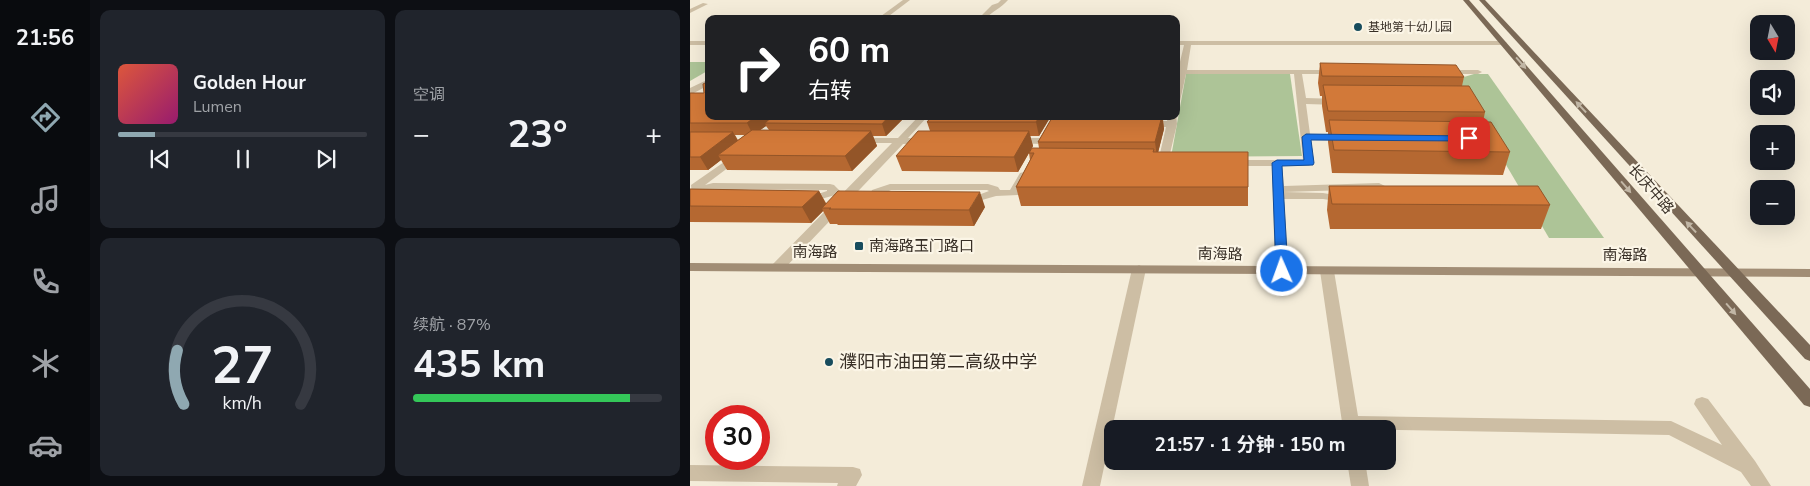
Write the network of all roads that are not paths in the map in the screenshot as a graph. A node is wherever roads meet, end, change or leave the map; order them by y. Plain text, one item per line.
1 (907, 0) edge
2 (1005, 0) edge
3 (1466, 0) edge
4 (1482, 0) edge
5 (690, 4) edge
6 (690, 11) edge
7 (886, 15) edge
8 (985, 15) edge
9 (690, 43) edge
10 (705, 43) edge
11 (1180, 43) edge
12 (1188, 43) junction
13 (1503, 43) junction
14 (1180, 69) edge
15 (1180, 72) edge
16 (1298, 72) junction
17 (1345, 72) edge
18 (1431, 72) edge
19 (1478, 72) dead end
20 (705, 83) edge
21 (690, 92) edge
22 (1301, 101) junction
23 (1350, 102) edge
24 (920, 120) edge
25 (1172, 120) edge
26 (1142, 124) edge
27 (1049, 129) edge
28 (1306, 137) junction
29 (1354, 138) edge
30 (843, 140) edge
31 (900, 140) junction
32 (938, 141) edge
33 (1005, 141) edge
34 (1043, 141) junction
35 (742, 151) edge
36 (1163, 162) edge
37 (1221, 163) edge
38 (1277, 163) junction
39 (1390, 186) edge
40 (692, 191) edge
41 (851, 192) junction
42 (1278, 192) junction
43 (1323, 192) junction
44 (1353, 199) edge
45 (690, 267) edge
46 (778, 268) junction
47 (1139, 269) junction
48 (1282, 271) junction
49 (1327, 271) junction
50 (1699, 272) junction
51 (1734, 272) junction
52 (1810, 273) edge
53 (1810, 355) edge
54 (1810, 400) edge
55 (1702, 404) dead end
56 (1350, 420) edge
57 (1396, 426) edge
58 (1749, 467) junction
59 (1357, 470) edge
60 (690, 473) edge
61 (846, 486) edge
62 (1091, 486) edge
63 (1360, 486) edge
64 (1762, 486) edge

1 - 7 street
2 - 8 street
3 - 13 main road, 长庆中路
51 -> 4 main road, 长庆中路
5 - 6 street
9 - 10 street
11 - 12 street
12 - 13 street
12 - 14 street
13 -> 50 main road, 长庆中路
15 - 16 street
16 - 17 street
16 - 22 street
18 - 19 street
20 - 21 street
22 - 23 street
22 - 28 street
24 - 31 street
25 - 26 street
25 - 36 street
27 - 34 street
28 - 29 street
28 - 38 street
30 - 31 street
31 - 32 street
31 - 41 street
33 - 34 street
34 - 41 street
35 - 40 street
37 - 38 street
38 - 42 street
39 - 43 street
40 - 41 street
41 - 46 street
42 - 43 street
42 - 48 street
43 - 44 street
45 - 46 street, 南海路
46 - 47 street, 南海路
47 - 48 street, 南海路
47 - 62 street
48 - 49 street, 南海路
49 - 50 street, 南海路
49 - 56 street
50 - 51 street, 南海路
50 -> 54 main road, 长庆中路
51 - 52 street, 南海路
51 - 53 main road, 长庆中路
55 - 58 street
57 - 58 street
58 - 64 street
59 - 63 street
60 - 61 street

